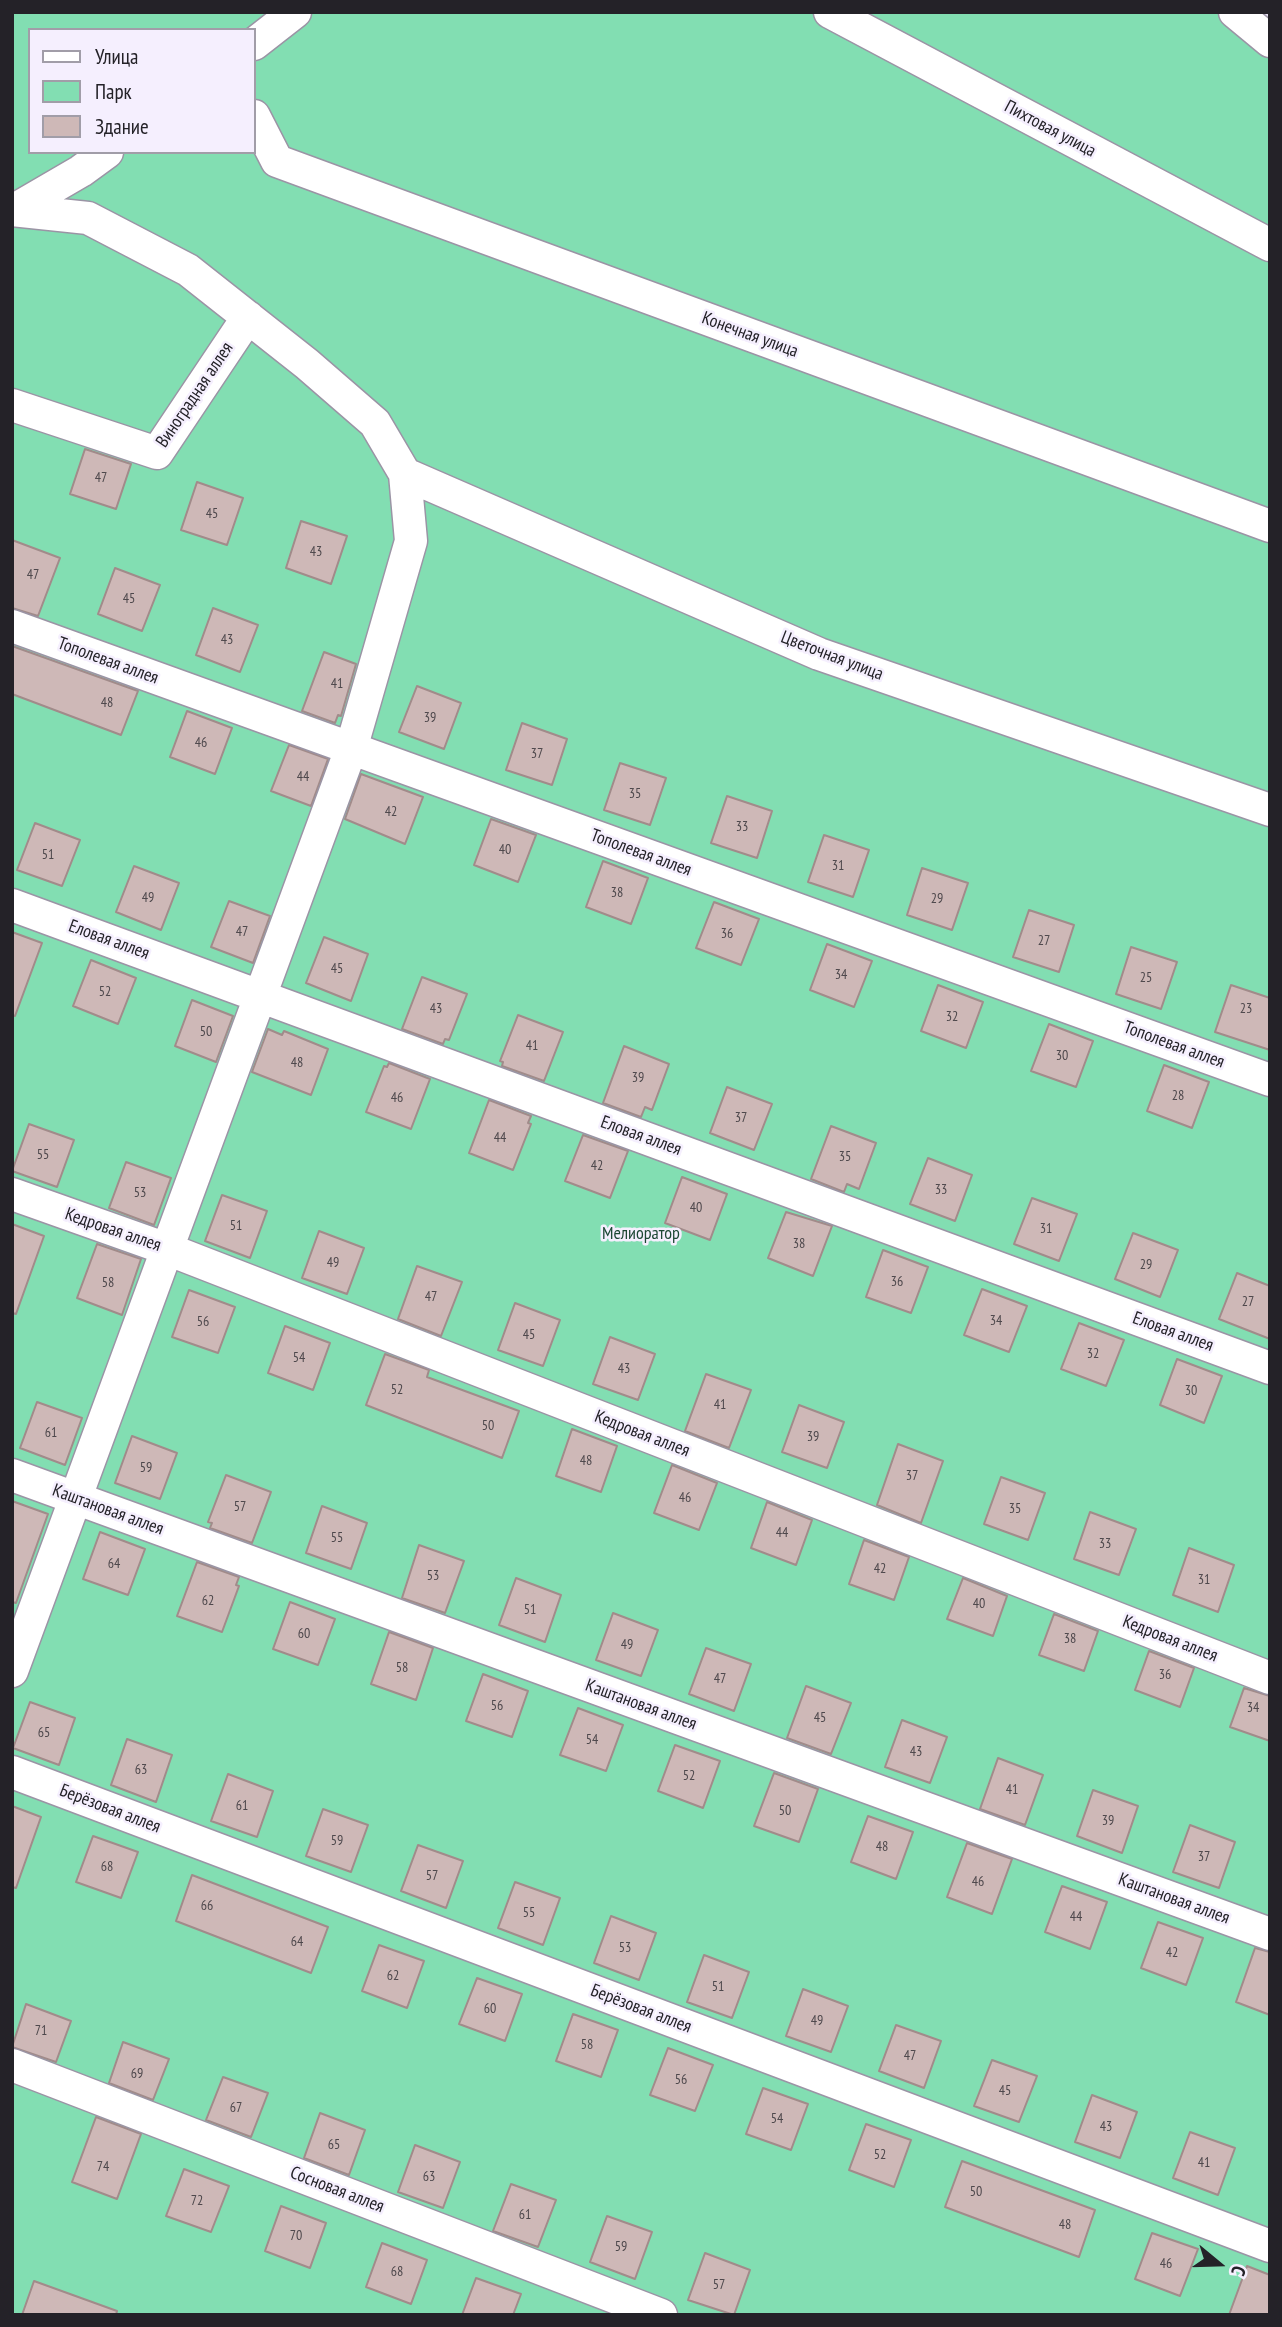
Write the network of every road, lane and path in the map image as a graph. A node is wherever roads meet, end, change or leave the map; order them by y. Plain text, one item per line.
1 (295, 12) edge
2 (830, 12) edge
3 (1235, 12) edge
4 (1270, 41) edge
5 (256, 42) edge
6 (256, 120) edge
7 (104, 154) edge
8 (13, 210) edge
9 (1270, 245) edge
10 (248, 317) junction
11 (12, 405) edge
12 (405, 474) junction
13 (1270, 526) edge
14 (12, 626) edge
15 (351, 749) junction
16 (1270, 810) edge
17 (12, 905) edge
18 (260, 996) junction
19 (1270, 1080) edge
20 (12, 1195) edge
21 (167, 1249) junction
22 (1270, 1368) edge
23 (12, 1475) edge
24 (76, 1498) junction
25 (12, 1671) edge
26 (1270, 1678) edge
27 (12, 1772) edge
28 (1270, 1934) edge
29 (12, 2065) edge
30 (1270, 2246) edge
31 (662, 2315) edge

1 - 5 street
2 - 9 street, Пихтовая улица
3 - 4 street
6 - 13 street, Конечная улица
7 - 8 street
8 - 10 street
10 - 11 street, Виноградная аллея
10 - 12 street
12 - 15 street
12 - 16 street, Цветочная улица
14 - 15 street, Тополевая аллея
15 - 18 street
15 - 19 street, Тополевая аллея
17 - 18 street, Еловая аллея
18 - 21 street
18 - 22 street, Еловая аллея
20 - 21 street, Кедровая аллея
21 - 24 street
21 - 26 street, Кедровая аллея
23 - 24 street, Каштановая аллея
24 - 25 street
24 - 28 street, Каштановая аллея
27 - 30 street, Берёзовая аллея
29 - 31 street, Сосновая аллея

